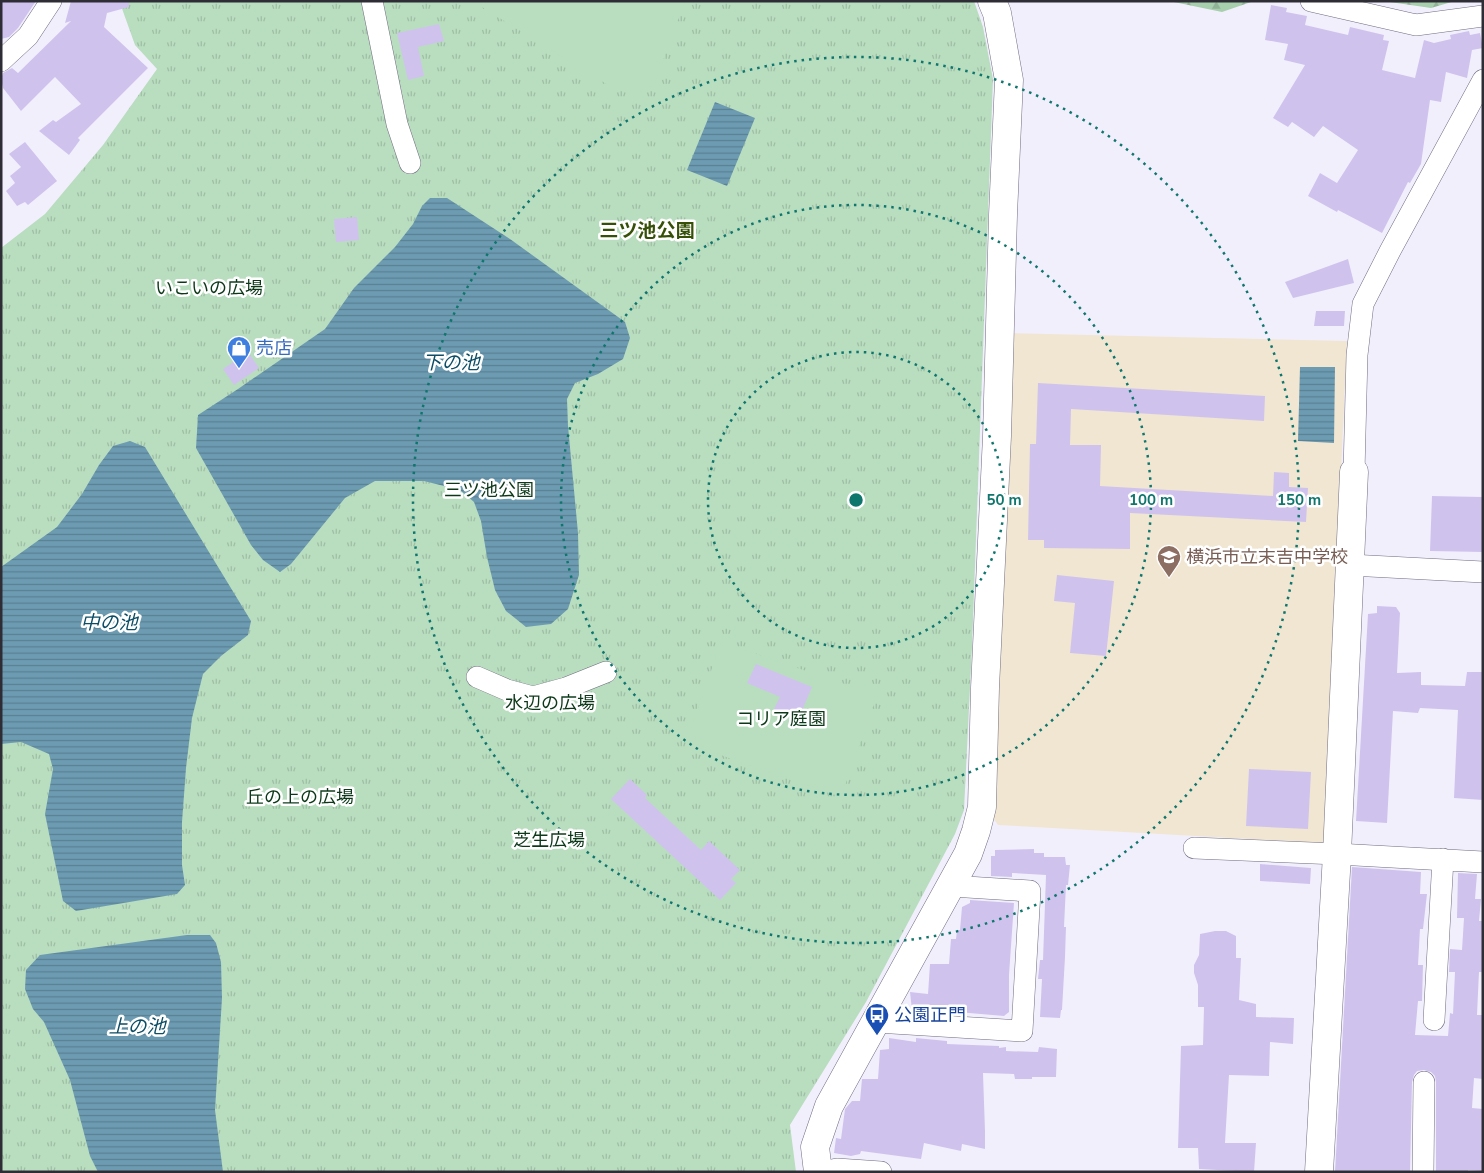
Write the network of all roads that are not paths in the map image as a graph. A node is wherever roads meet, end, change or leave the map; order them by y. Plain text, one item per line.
1 (51, 1) edge
2 (372, 1) edge
3 (992, 1) edge
4 (1311, 1) edge
5 (1483, 16) edge
6 (1, 61) edge
7 (1483, 80) edge
8 (410, 164) dead end
9 (1354, 472) joint
10 (1350, 565) junction
11 (1483, 572) edge
12 (606, 672) dead end
13 (477, 677) dead end
14 (1194, 848) dead end
15 (1337, 854) junction
16 (1443, 859) junction
17 (1483, 862) edge
18 (951, 886) junction
19 (1434, 1020) dead end
20 (876, 1022) junction
21 (1424, 1082) dead end
22 (818, 1172) edge
23 (822, 1172) edge
24 (881, 1172) edge
25 (1320, 1172) edge
26 (1422, 1172) edge

1 - 6 street
2 - 8 street
3 - 18 street
4 - 5 street
7 - 9 street
9 - 10 street
10 - 11 street
10 - 15 street
12 - 13 street
14 - 15 street
15 - 16 street
15 - 25 street
16 - 17 street
16 - 19 street
18 - 20 street
18 - 20 street
20 - 22 street
21 - 26 street
23 - 24 street

